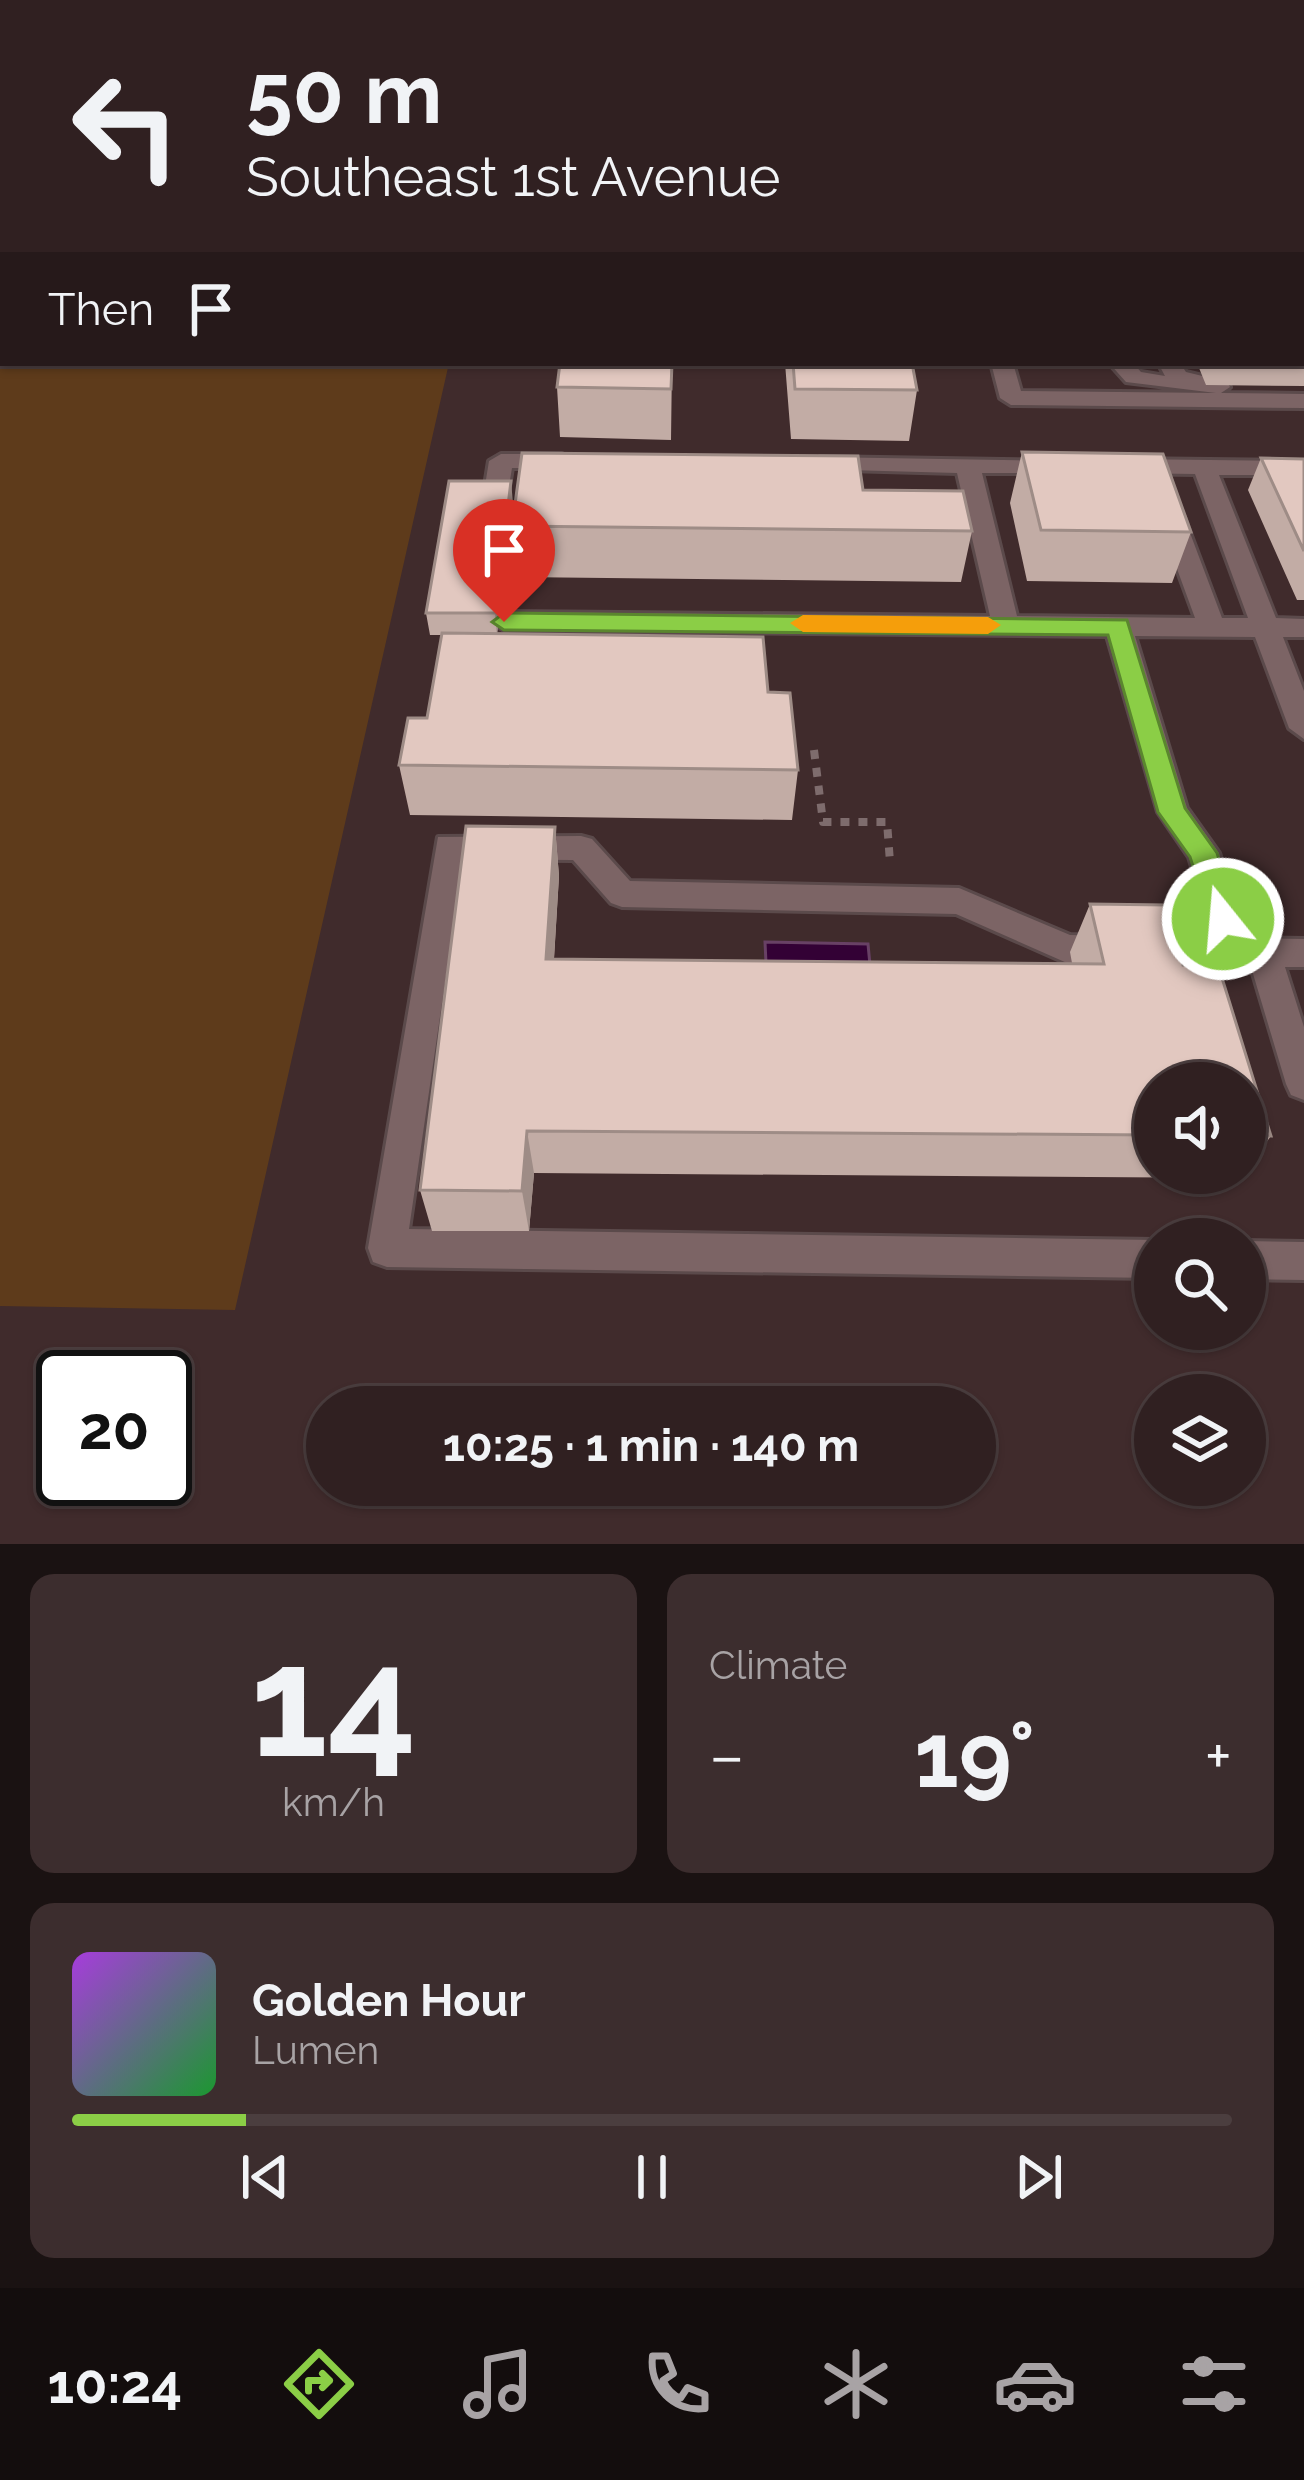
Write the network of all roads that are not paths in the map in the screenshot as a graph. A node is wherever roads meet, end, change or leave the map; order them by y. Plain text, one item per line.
1 (1003, 366) edge
2 (1123, 366) edge
3 (1171, 366) edge
4 (1204, 387) junction
5 (1304, 388) edge
6 (1304, 401) edge
7 (593, 461) edge
8 (802, 464) edge
9 (968, 466) junction
10 (1153, 466) junction
11 (1204, 467) junction
12 (1304, 468) edge
13 (495, 498) edge
14 (504, 622) dead end
15 (1006, 626) junction
16 (1118, 626) junction
17 (1212, 627) junction
18 (1265, 627) junction
19 (1304, 628) edge
20 (1304, 728) edge
21 (1249, 952) junction
22 (1304, 953) edge
23 (1304, 1084) edge
24 (1134, 1259) edge
25 (1266, 1260) edge
26 (1304, 1261) edge

1 - 6 lane
2 - 4 lane
3 - 4 lane
4 - 5 lane
7 - 13 lane
8 - 9 lane
9 - 10 lane
9 - 15 lane
10 - 11 lane
10 - 17 lane
11 - 12 lane
11 - 18 lane
14 - 15 lane
15 - 16 lane
16 - 17 lane
16 - 21 lane
17 - 18 lane
18 - 19 lane
18 - 20 lane
21 - 22 lane
21 - 23 lane
21 - 24 lane
25 - 26 lane

